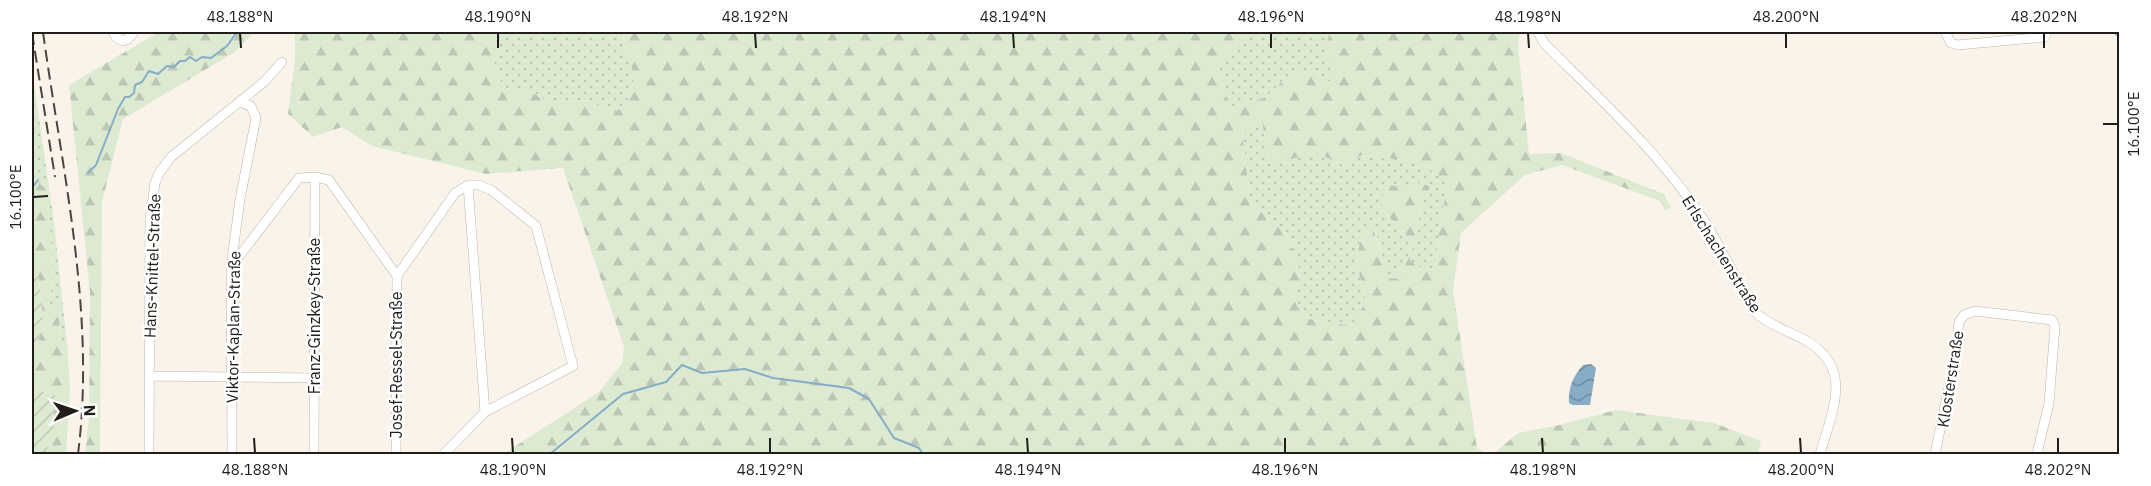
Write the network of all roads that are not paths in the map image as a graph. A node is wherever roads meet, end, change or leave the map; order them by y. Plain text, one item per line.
1 (113, 32) edge
2 (134, 32) edge
3 (1538, 32) edge
4 (1945, 32) edge
5 (2047, 32) edge
6 (282, 62) dead end
7 (240, 102) junction
8 (315, 177) junction
9 (468, 185) junction
10 (231, 267) junction
11 (397, 276) junction
12 (149, 376) junction
13 (233, 377) junction
14 (314, 378) junction
15 (485, 412) junction
16 (148, 454) edge
17 (232, 454) edge
18 (314, 454) edge
19 (396, 454) edge
20 (444, 454) edge
21 (1820, 454) edge
22 (1935, 454) edge
23 (2037, 454) edge

1 - 2 street
3 - 21 street, Erlschachenstraße
4 - 5 street
6 - 7 street, Hans-Knittel-Straße
7 - 10 street, Viktor-Kaplan-Straße
7 - 12 street, Hans-Knittel-Straße
8 - 10 street
8 - 11 street
8 - 14 street, Franz-Ginzkey-Straße
9 - 11 street
9 - 15 street
9 - 15 street
10 - 13 street, Viktor-Kaplan-Straße
11 - 19 street, Josef-Ressel-Straße
12 - 13 street
12 - 16 street, Hans-Knittel-Straße
13 - 14 street
13 - 17 street, Viktor-Kaplan-Straße
14 - 18 street, Franz-Ginzkey-Straße
15 - 20 street
22 - 23 street, Klosterstraße

